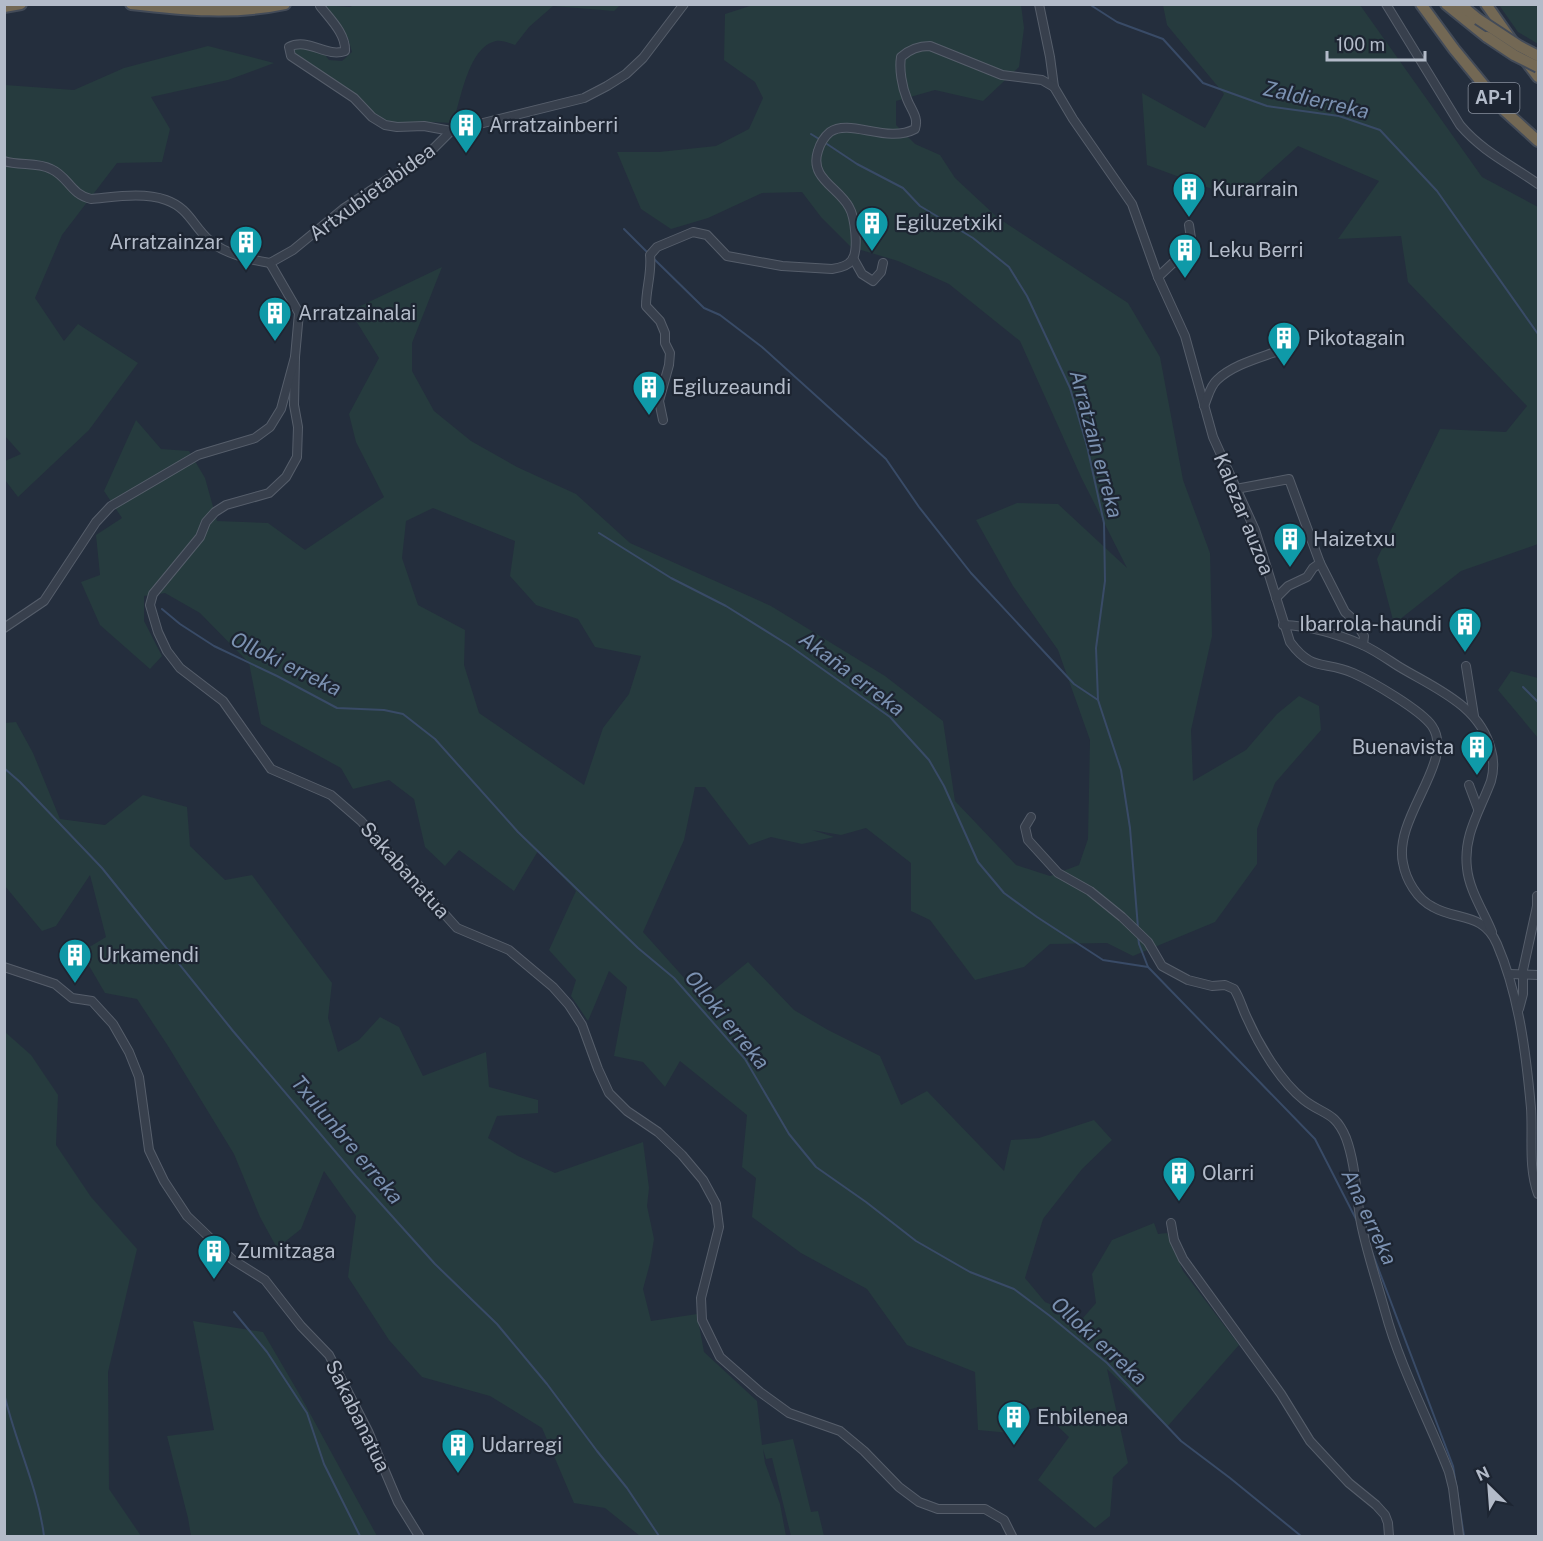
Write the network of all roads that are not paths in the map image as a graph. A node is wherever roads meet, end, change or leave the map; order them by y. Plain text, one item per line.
1 (21, 4) edge
2 (131, 4) edge
3 (285, 4) edge
4 (684, 4) edge
5 (1039, 4) edge
6 (1386, 4) edge
7 (1421, 4) edge
8 (1446, 4) edge
9 (1460, 4) edge
10 (1486, 4) edge
11 (320, 6) dead end
12 (4, 8) edge
13 (1539, 56) edge
14 (1539, 67) edge
15 (1539, 77) edge
16 (1054, 87) junction
17 (451, 131) junction
18 (1539, 141) edge
19 (4, 161) edge
20 (1539, 184) edge
21 (1189, 225) dead end
22 (853, 258) junction
23 (270, 263) junction
24 (883, 263) dead end
25 (1158, 277) junction
26 (1288, 353) dead end
27 (295, 357) junction
28 (1204, 406) junction
29 (663, 420) dead end
30 (1236, 489) junction
31 (1320, 563) junction
32 (1276, 598) junction
33 (1283, 625) junction
34 (4, 628) edge
35 (1364, 645) junction
36 (1466, 666) dead end
37 (1474, 716) junction
38 (1469, 785) dead end
39 (1478, 809) junction
40 (1031, 817) dead end
41 (1537, 896) edge
42 (1496, 941) junction
43 (4, 967) edge
44 (1509, 974) junction
45 (1523, 974) junction
46 (1539, 975) edge
47 (1518, 1013) junction
48 (1539, 1194) edge
49 (1171, 1223) dead end
50 (419, 1536) edge
51 (1012, 1536) edge
52 (1389, 1536) edge
53 (1459, 1536) edge

1 - 12 highway
2 - 3 highway
4 - 17 street, Artxubietabidea
5 - 16 street, Kalezar auzoa
6 - 20 street
7 - 18 highway, AP-1
8 - 14 highway, bridge
9 - 13 highway, bridge
10 - 15 highway, AP-1
11 - 17 street
16 - 22 street
16 - 25 street, Kalezar auzoa
17 - 23 street, Artxubietabidea
19 - 23 street
21 - 25 street
22 - 24 street
22 - 29 street
23 - 27 street, Sakabanatua
25 - 28 street, Kalezar auzoa
26 - 28 street
27 - 34 street, Sakabanatua
27 - 51 street, Sakabanatua
28 - 30 street, Kalezar auzoa
30 - 31 street
30 - 32 street, Kalezar auzoa
31 - 32 street
31 - 35 street
32 - 33 street, Kalezar auzoa
33 - 35 street
33 - 42 street, Kalezar auzoa
35 - 37 street
36 - 37 street
37 - 39 street
38 - 39 street
39 - 42 street
40 - 53 street
41 - 45 street
42 - 44 street, Kalezar auzoa
43 - 50 street, Sakabanatua
44 - 45 street
44 - 47 street, Kalezar auzoa
45 - 46 street
45 - 47 street
47 - 48 street, Kalezar auzoa
49 - 52 street

